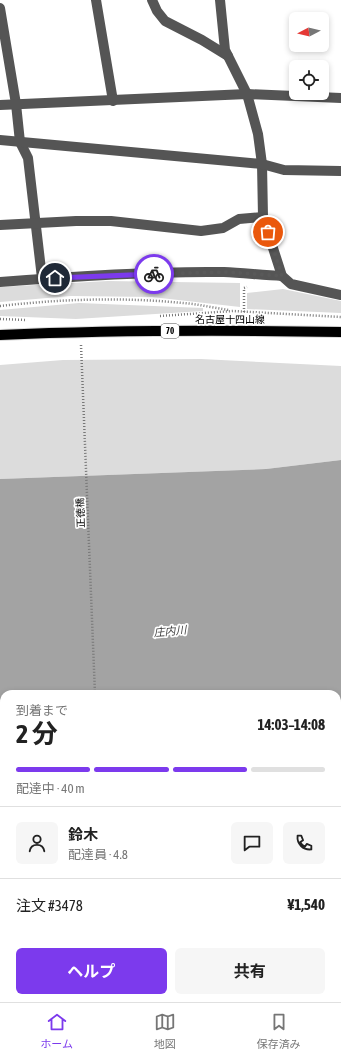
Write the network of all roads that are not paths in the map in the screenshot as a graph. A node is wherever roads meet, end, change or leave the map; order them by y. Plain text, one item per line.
1 (96, 0) edge
2 (152, 0) edge
3 (220, 0) edge
4 (0, 8) edge
5 (1, 22) edge
6 (228, 56) junction
7 (246, 94) junction
8 (341, 98) edge
9 (113, 101) junction
10 (16, 104) junction
11 (0, 105) edge
12 (0, 140) edge
13 (20, 142) junction
14 (262, 164) junction
15 (341, 171) edge
16 (263, 217) junction
17 (36, 224) junction
18 (0, 225) edge
19 (282, 276) junction
20 (42, 278) junction
21 (0, 282) edge
22 (341, 295) edge
23 (341, 332) edge
24 (0, 335) edge

1 - 9 street
2 - 6 street
3 - 6 street
4 - 5 street
5 - 10 street
6 - 7 street
7 - 8 street
7 - 9 street
7 - 14 street
9 - 10 street
10 - 11 street
10 - 13 street
12 - 13 street
13 - 14 street
13 - 17 street
14 - 15 street
14 - 16 street
16 - 17 street
16 - 19 street
17 - 18 street
17 - 20 street
19 - 20 street
19 - 22 street
20 - 21 street
23 - 24 main road, 名古屋十四山線 / 70

